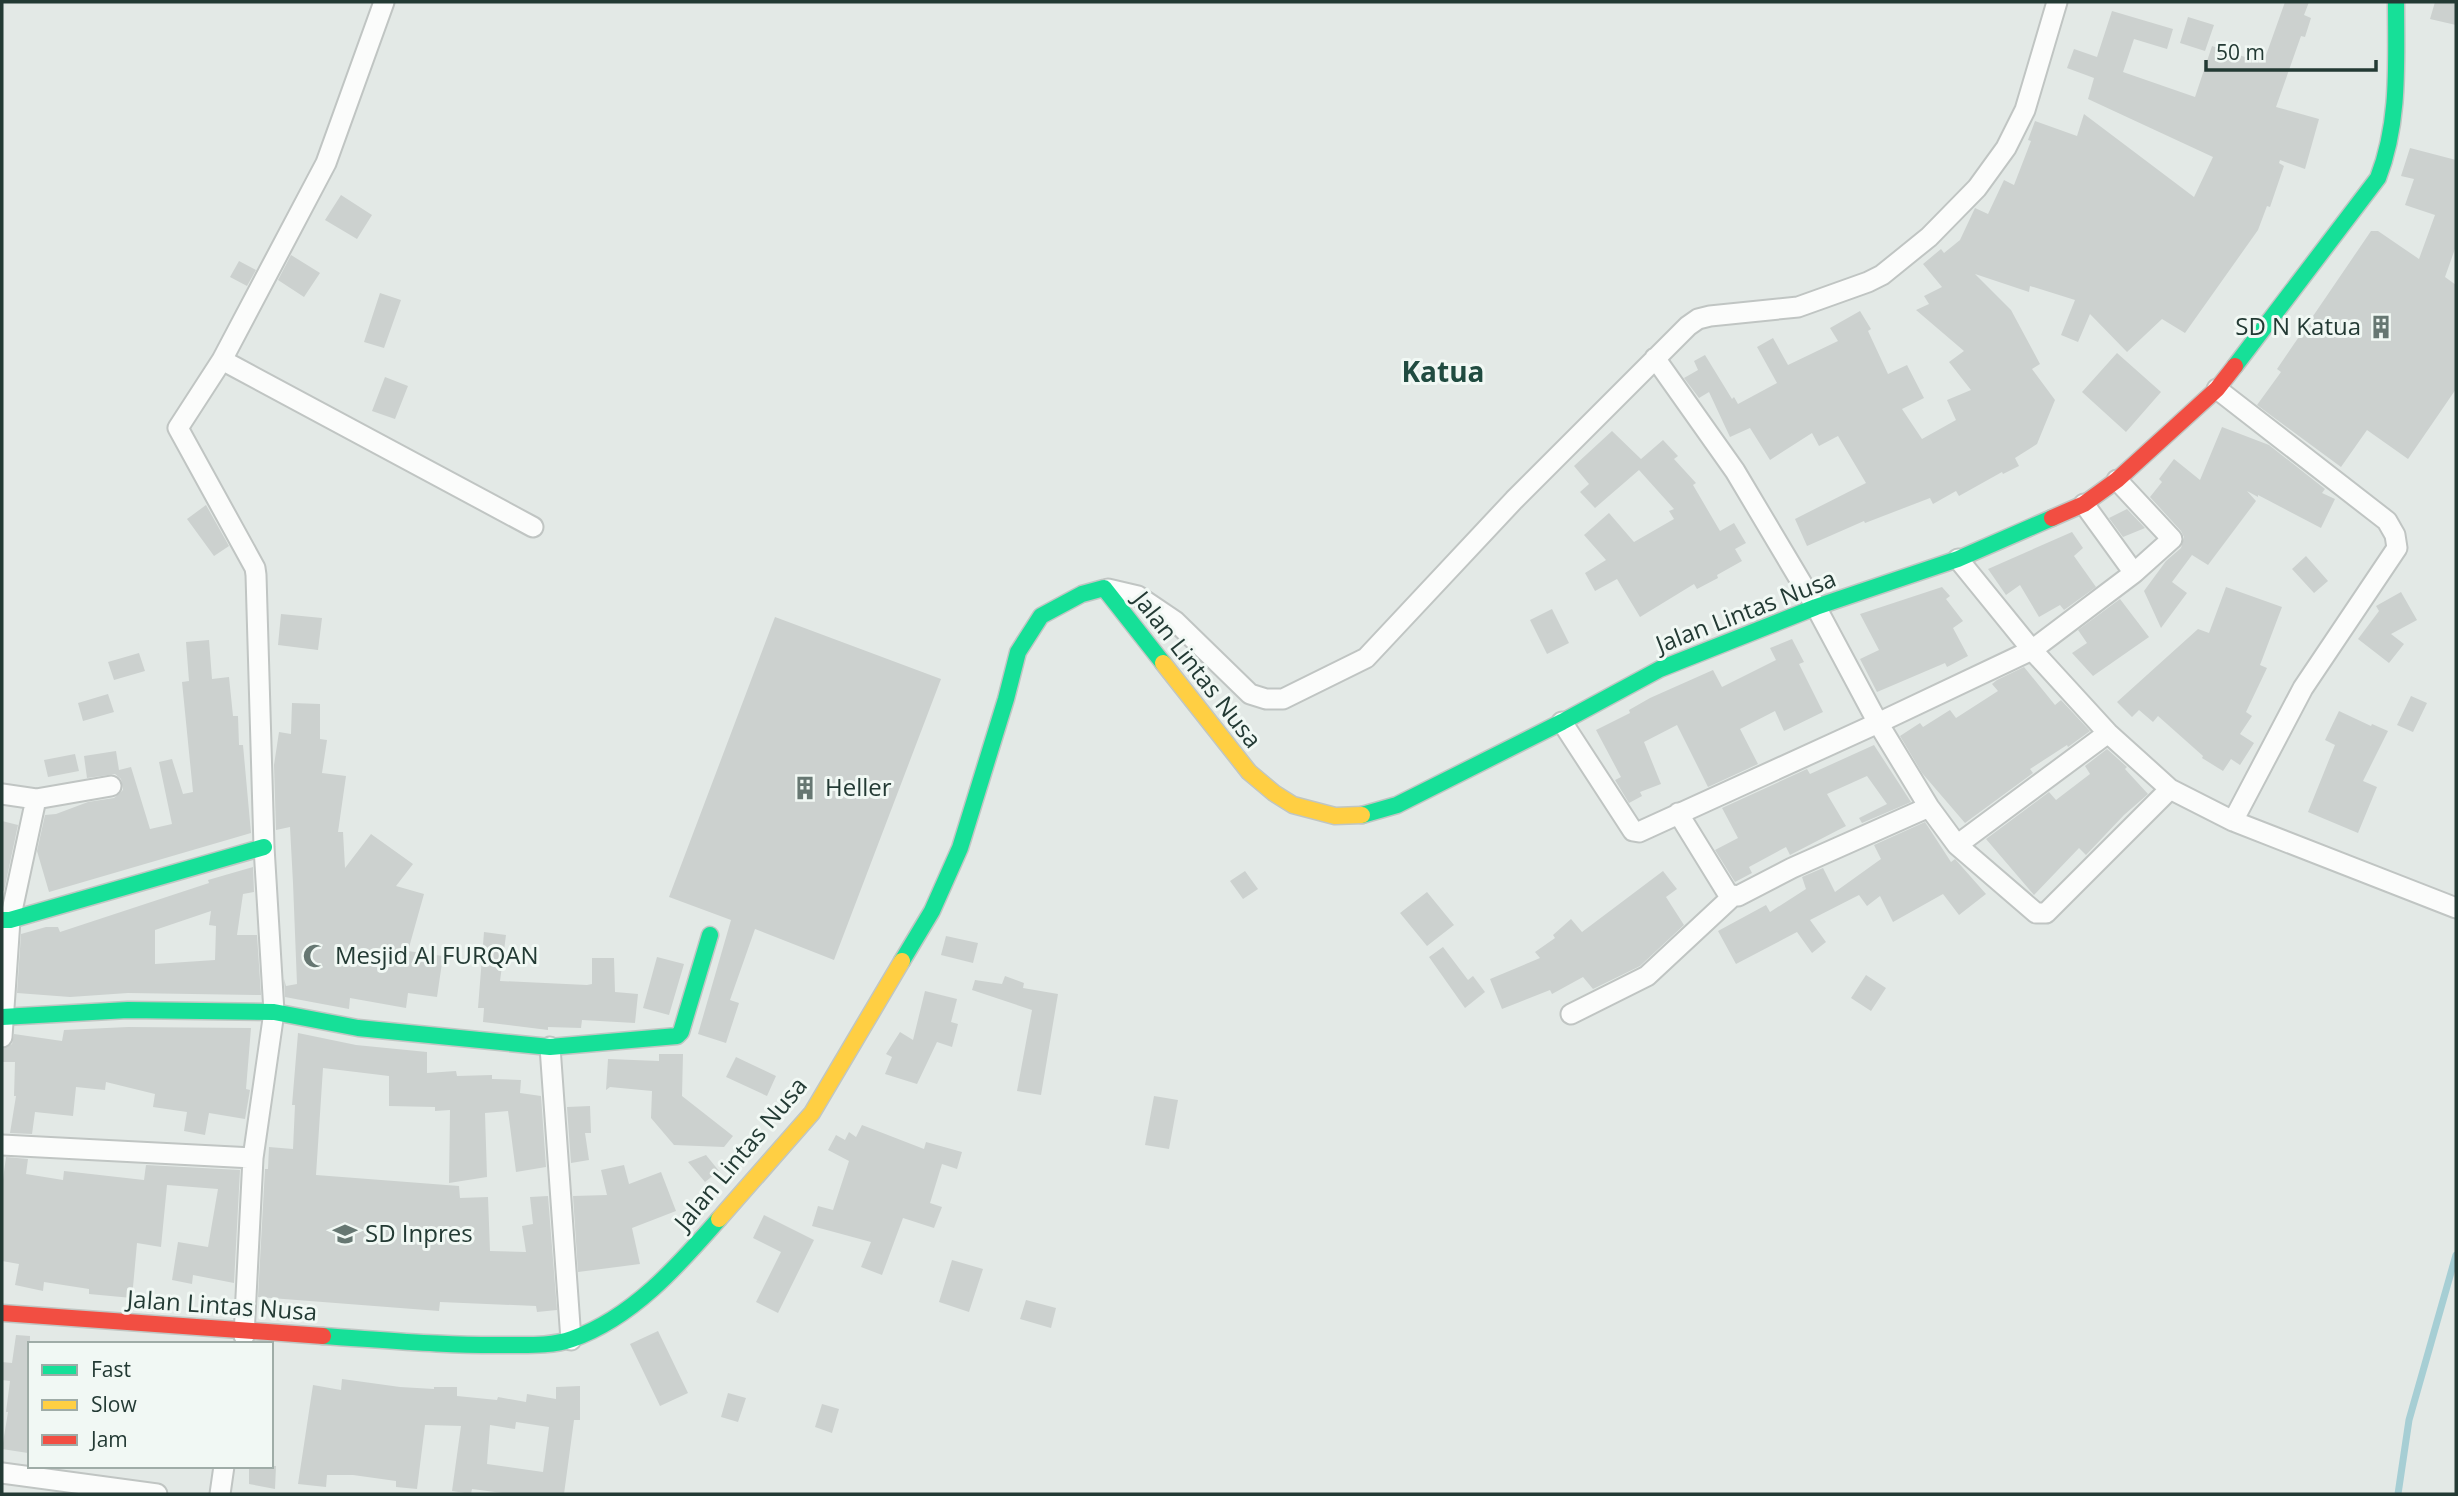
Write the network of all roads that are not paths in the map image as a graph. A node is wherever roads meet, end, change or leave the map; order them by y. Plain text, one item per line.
1 (384, 2) edge
2 (2057, 2) edge
3 (2396, 2) edge
4 (1655, 358) junction
5 (222, 360) junction
6 (2217, 389) junction
7 (2117, 480) junction
8 (2084, 505) junction
9 (533, 527) dead end
10 (1958, 559) junction
11 (2134, 573) junction
12 (1104, 588) junction
13 (1816, 607) junction
14 (2032, 650) junction
15 (1562, 722) junction
16 (1878, 723) junction
17 (2108, 733) junction
18 (111, 786) dead end
19 (2170, 789) junction
20 (2, 794) edge
21 (36, 799) junction
22 (1929, 807) junction
23 (1678, 813) junction
24 (2233, 821) junction
25 (1957, 845) junction
26 (264, 846) junction
27 (1732, 896) junction
28 (2456, 908) edge
29 (6, 920) edge
30 (710, 935) dead end
31 (274, 1012) junction
32 (1571, 1014) dead end
33 (2, 1024) edge
34 (550, 1047) junction
35 (2, 1145) edge
36 (253, 1158) junction
37 (2, 1313) edge
38 (243, 1337) edge
39 (571, 1339) junction
40 (224, 1468) edge
41 (2, 1473) edge
42 (158, 1494) edge
43 (220, 1494) edge

1 - 5 street
2 - 4 street
3 - 6 main road, Jalan Lintas Nusa
4 - 12 street
4 - 13 street
5 - 9 street
5 - 26 street
6 - 7 main road, Jalan Lintas Nusa
6 - 24 street
7 - 8 main road, Jalan Lintas Nusa
7 - 11 street
8 - 10 main road, Jalan Lintas Nusa
8 - 11 street
10 - 13 main road, Jalan Lintas Nusa
10 - 14 street
11 - 14 street
12 - 15 main road, Jalan Lintas Nusa
12 - 39 main road, Jalan Lintas Nusa
13 - 15 main road, Jalan Lintas Nusa
13 - 16 street
14 - 16 street
14 - 17 street
15 - 23 street
16 - 22 street
16 - 23 street
17 - 19 street
17 - 25 street
18 - 21 street
19 - 24 street
19 - 25 street
20 - 21 street
21 - 29 street
22 - 25 street
22 - 27 street
23 - 27 street
24 - 28 street
26 - 29 main road
26 - 31 street
27 - 32 street
29 - 33 street
30 - 34 main road
31 - 33 main road
31 - 34 main road
31 - 36 street
34 - 39 street
35 - 36 street
36 - 38 street
37 - 38 main road, Jalan Lintas Nusa
38 - 39 main road, Jalan Lintas Nusa
40 - 43 street
41 - 42 street

